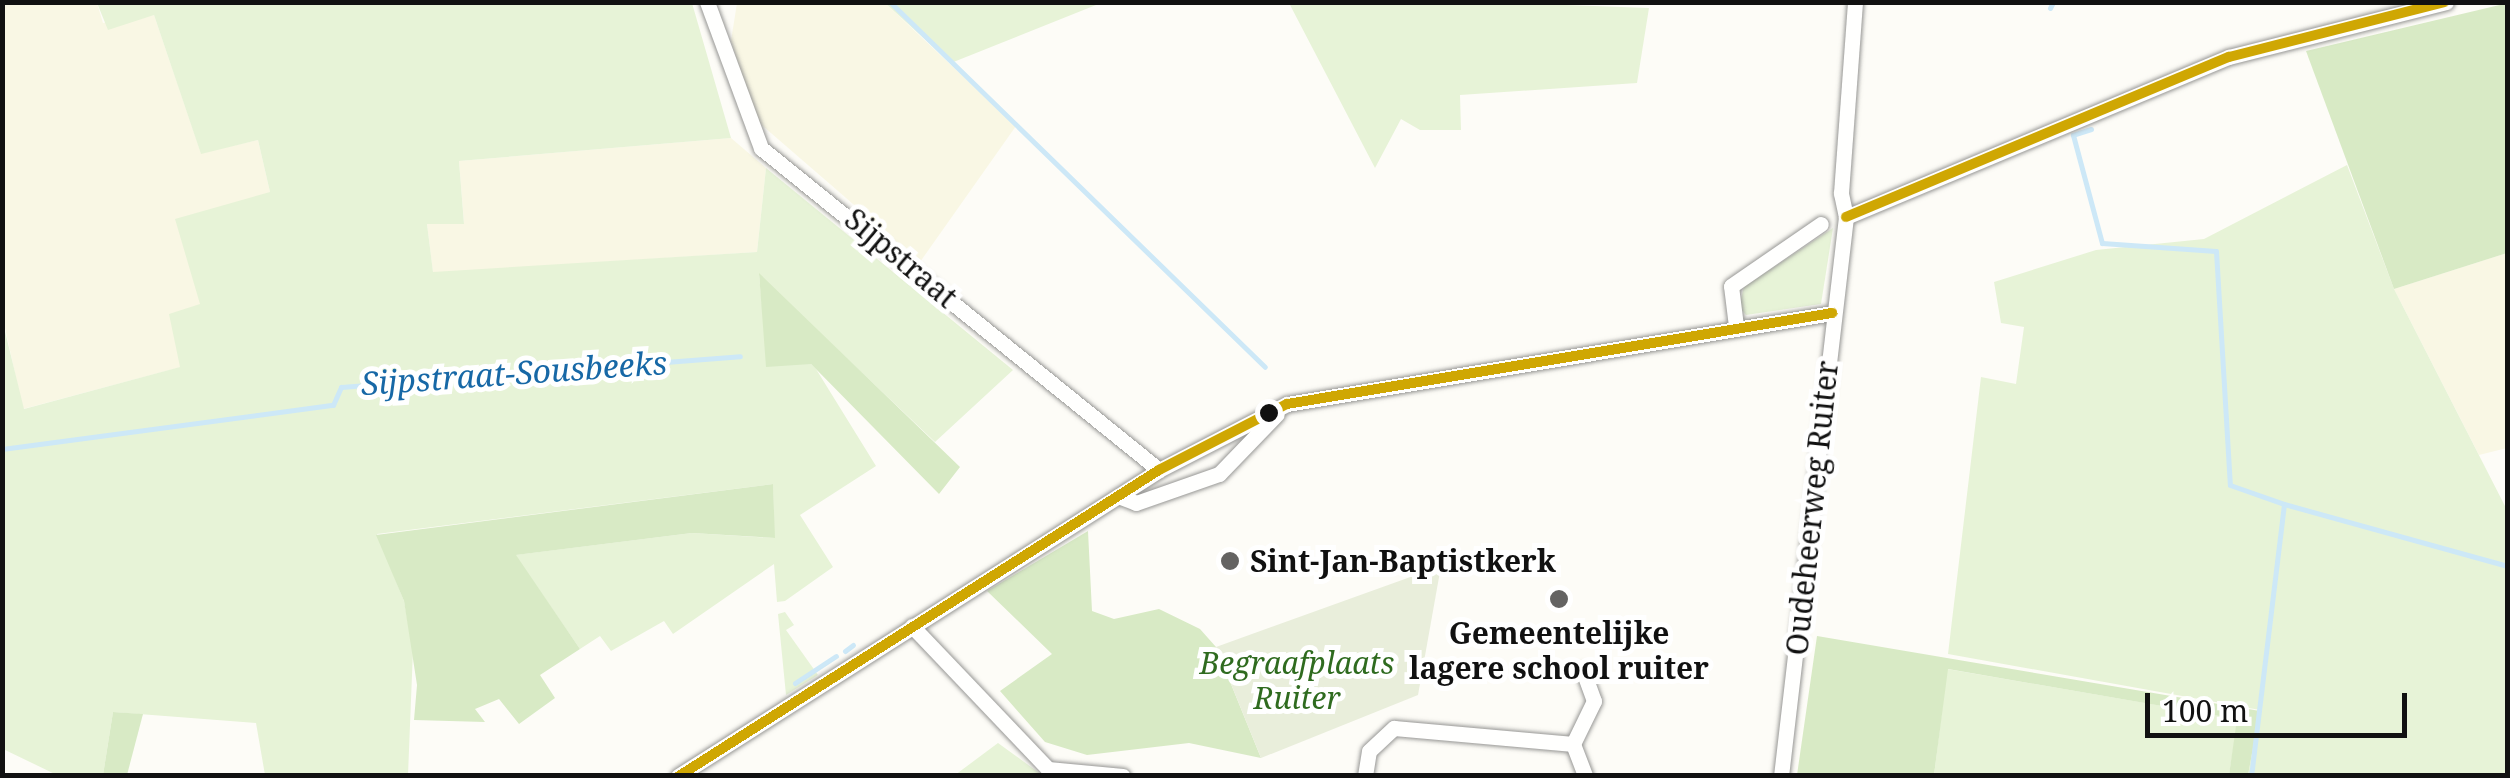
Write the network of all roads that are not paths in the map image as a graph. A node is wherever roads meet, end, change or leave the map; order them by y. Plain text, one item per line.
1 (707, 2) edge
2 (1855, 2) edge
3 (2446, 2) edge
4 (1846, 218) junction
5 (1822, 224) dead end
6 (1832, 313) junction
7 (1736, 326) junction
8 (1287, 404) junction
9 (1158, 470) junction
10 (1118, 496) junction
11 (912, 626) junction
12 (1583, 670) dead end
13 (1573, 744) junction
14 (678, 776) edge
15 (1122, 776) edge
16 (1365, 776) edge
17 (1584, 776) edge
18 (1781, 776) edge

1 - 9 street, Sijpstraat
2 - 4 street, Oudeheerweg Ruiter
3 - 4 street
4 - 6 street, Oudeheerweg Ruiter
5 - 7 street
6 - 7 street
6 - 18 street, Oudeheerweg Ruiter
7 - 8 street
8 - 9 street
8 - 10 street
9 - 10 street
10 - 11 street
11 - 14 street
11 - 15 street
12 - 13 street
13 - 16 street
13 - 17 street

